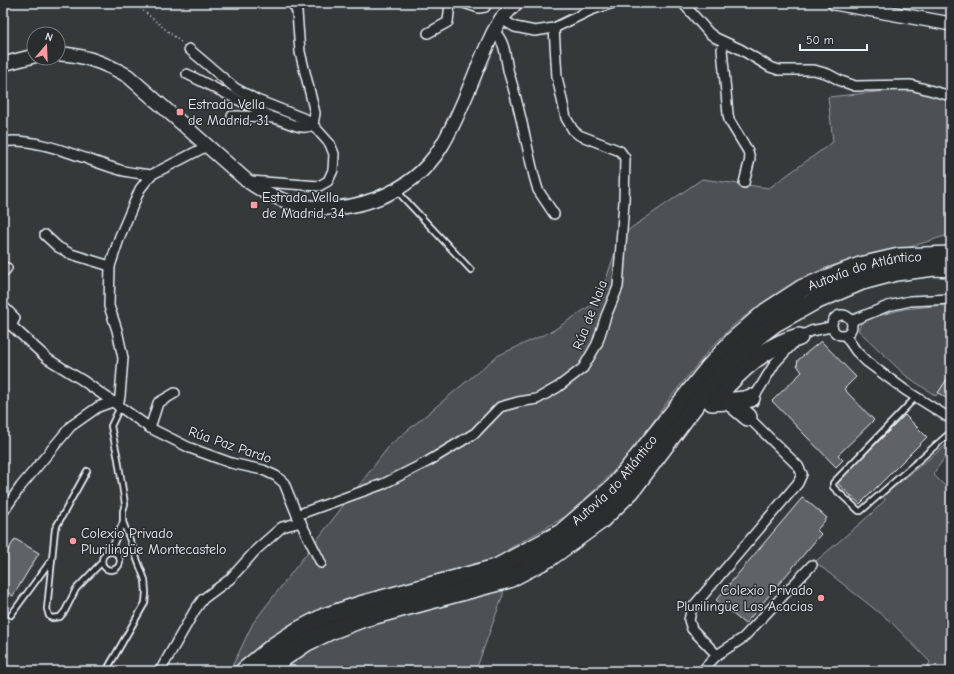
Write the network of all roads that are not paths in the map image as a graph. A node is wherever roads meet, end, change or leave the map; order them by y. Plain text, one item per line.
1 (293, 3) edge
2 (450, 3) edge
3 (464, 3) edge
4 (487, 3) edge
5 (613, 3) edge
6 (683, 3) edge
7 (834, 3) edge
8 (512, 5) edge
9 (502, 19) junction
10 (951, 24) edge
11 (554, 28) junction
12 (494, 31) junction
13 (428, 33) dead end
14 (725, 43) junction
15 (189, 49) road end
16 (66, 55) edge
17 (26, 58) edge
18 (3, 64) edge
19 (187, 74) dead end
20 (951, 96) edge
21 (232, 116) dead end
22 (275, 119) junction
23 (313, 125) junction
24 (3, 142) edge
25 (207, 146) junction
26 (150, 175) junction
27 (246, 180) junction
28 (744, 182) dead end
29 (396, 189) junction
30 (554, 214) dead end
31 (45, 235) dead end
32 (951, 255) edge
33 (110, 266) junction
34 (951, 268) edge
35 (471, 270) dead end
36 (951, 299) edge
37 (3, 306) edge
38 (3, 318) edge
39 (851, 321) junction
40 (12, 326) junction
41 (831, 327) junction
42 (845, 335) junction
43 (799, 337) junction
44 (176, 393) dead end
45 (916, 397) junction
46 (751, 398) junction
47 (712, 402) junction
48 (730, 402) junction
49 (117, 405) junction
50 (748, 417) junction
51 (951, 419) edge
52 (150, 428) junction
53 (951, 432) edge
54 (87, 471) dead end
55 (3, 512) edge
56 (299, 519) junction
57 (123, 522) junction
58 (110, 552) junction
59 (52, 558) junction
60 (550, 558) junction
61 (102, 562) junction
62 (321, 563) dead end
63 (812, 565) dead end
64 (11, 615) dead end
65 (717, 656) junction
66 (109, 666) dead end
67 (160, 671) edge
68 (244, 671) edge
69 (264, 671) edge
70 (702, 671) edge

1 - 23 street
2 - 13 street
3 - 4 street
5 - 11 street
6 - 14 street
7 - 10 main road
8 - 9 main road
9 - 11 street
9 - 12 main road
11 - 56 street, Rúa de Naia
12 - 29 main road
12 - 30 street
14 - 20 street
14 - 28 street
15 - 23 street
16 - 25 main road
17 - 18 main road
19 - 22 street
21 - 22 street
22 - 23 street
23 - 27 street
24 - 26 street
25 - 26 street
25 - 27 main road
26 - 33 street
27 - 29 main road
29 - 35 lane
31 - 33 street
32 - 68 highway, Autovía do Atlántico
33 - 49 street
34 - 60 highway, Autovía do Atlántico
36 - 39 street
37 - 40 street
38 - 40 street, Rúa Paz Pardo
39 - 41 street
39 - 42 street
40 - 49 street, Rúa Paz Pardo
41 - 42 street
41 - 43 street
42 - 45 street
43 - 46 street
43 - 47 highway
44 - 52 street
45 - 51 street
45 - 53 lane
46 - 48 highway
46 - 50 street
47 - 48 highway
47 - 60 highway
48 - 50 highway
49 - 52 street, Rúa Paz Pardo
49 - 55 street
49 - 57 lane
50 - 65 street
52 - 56 street, Rúa Paz Pardo
54 - 59 lane
56 - 62 street, Rúa Paz Pardo
56 - 67 street, Rúa de Naia
57 - 58 lane
57 - 66 lane
58 - 61 lane
58 - 61 lane
59 - 61 lane
59 - 64 lane
60 - 69 highway, Autovía do Atlántico
63 - 65 street
65 - 70 street

